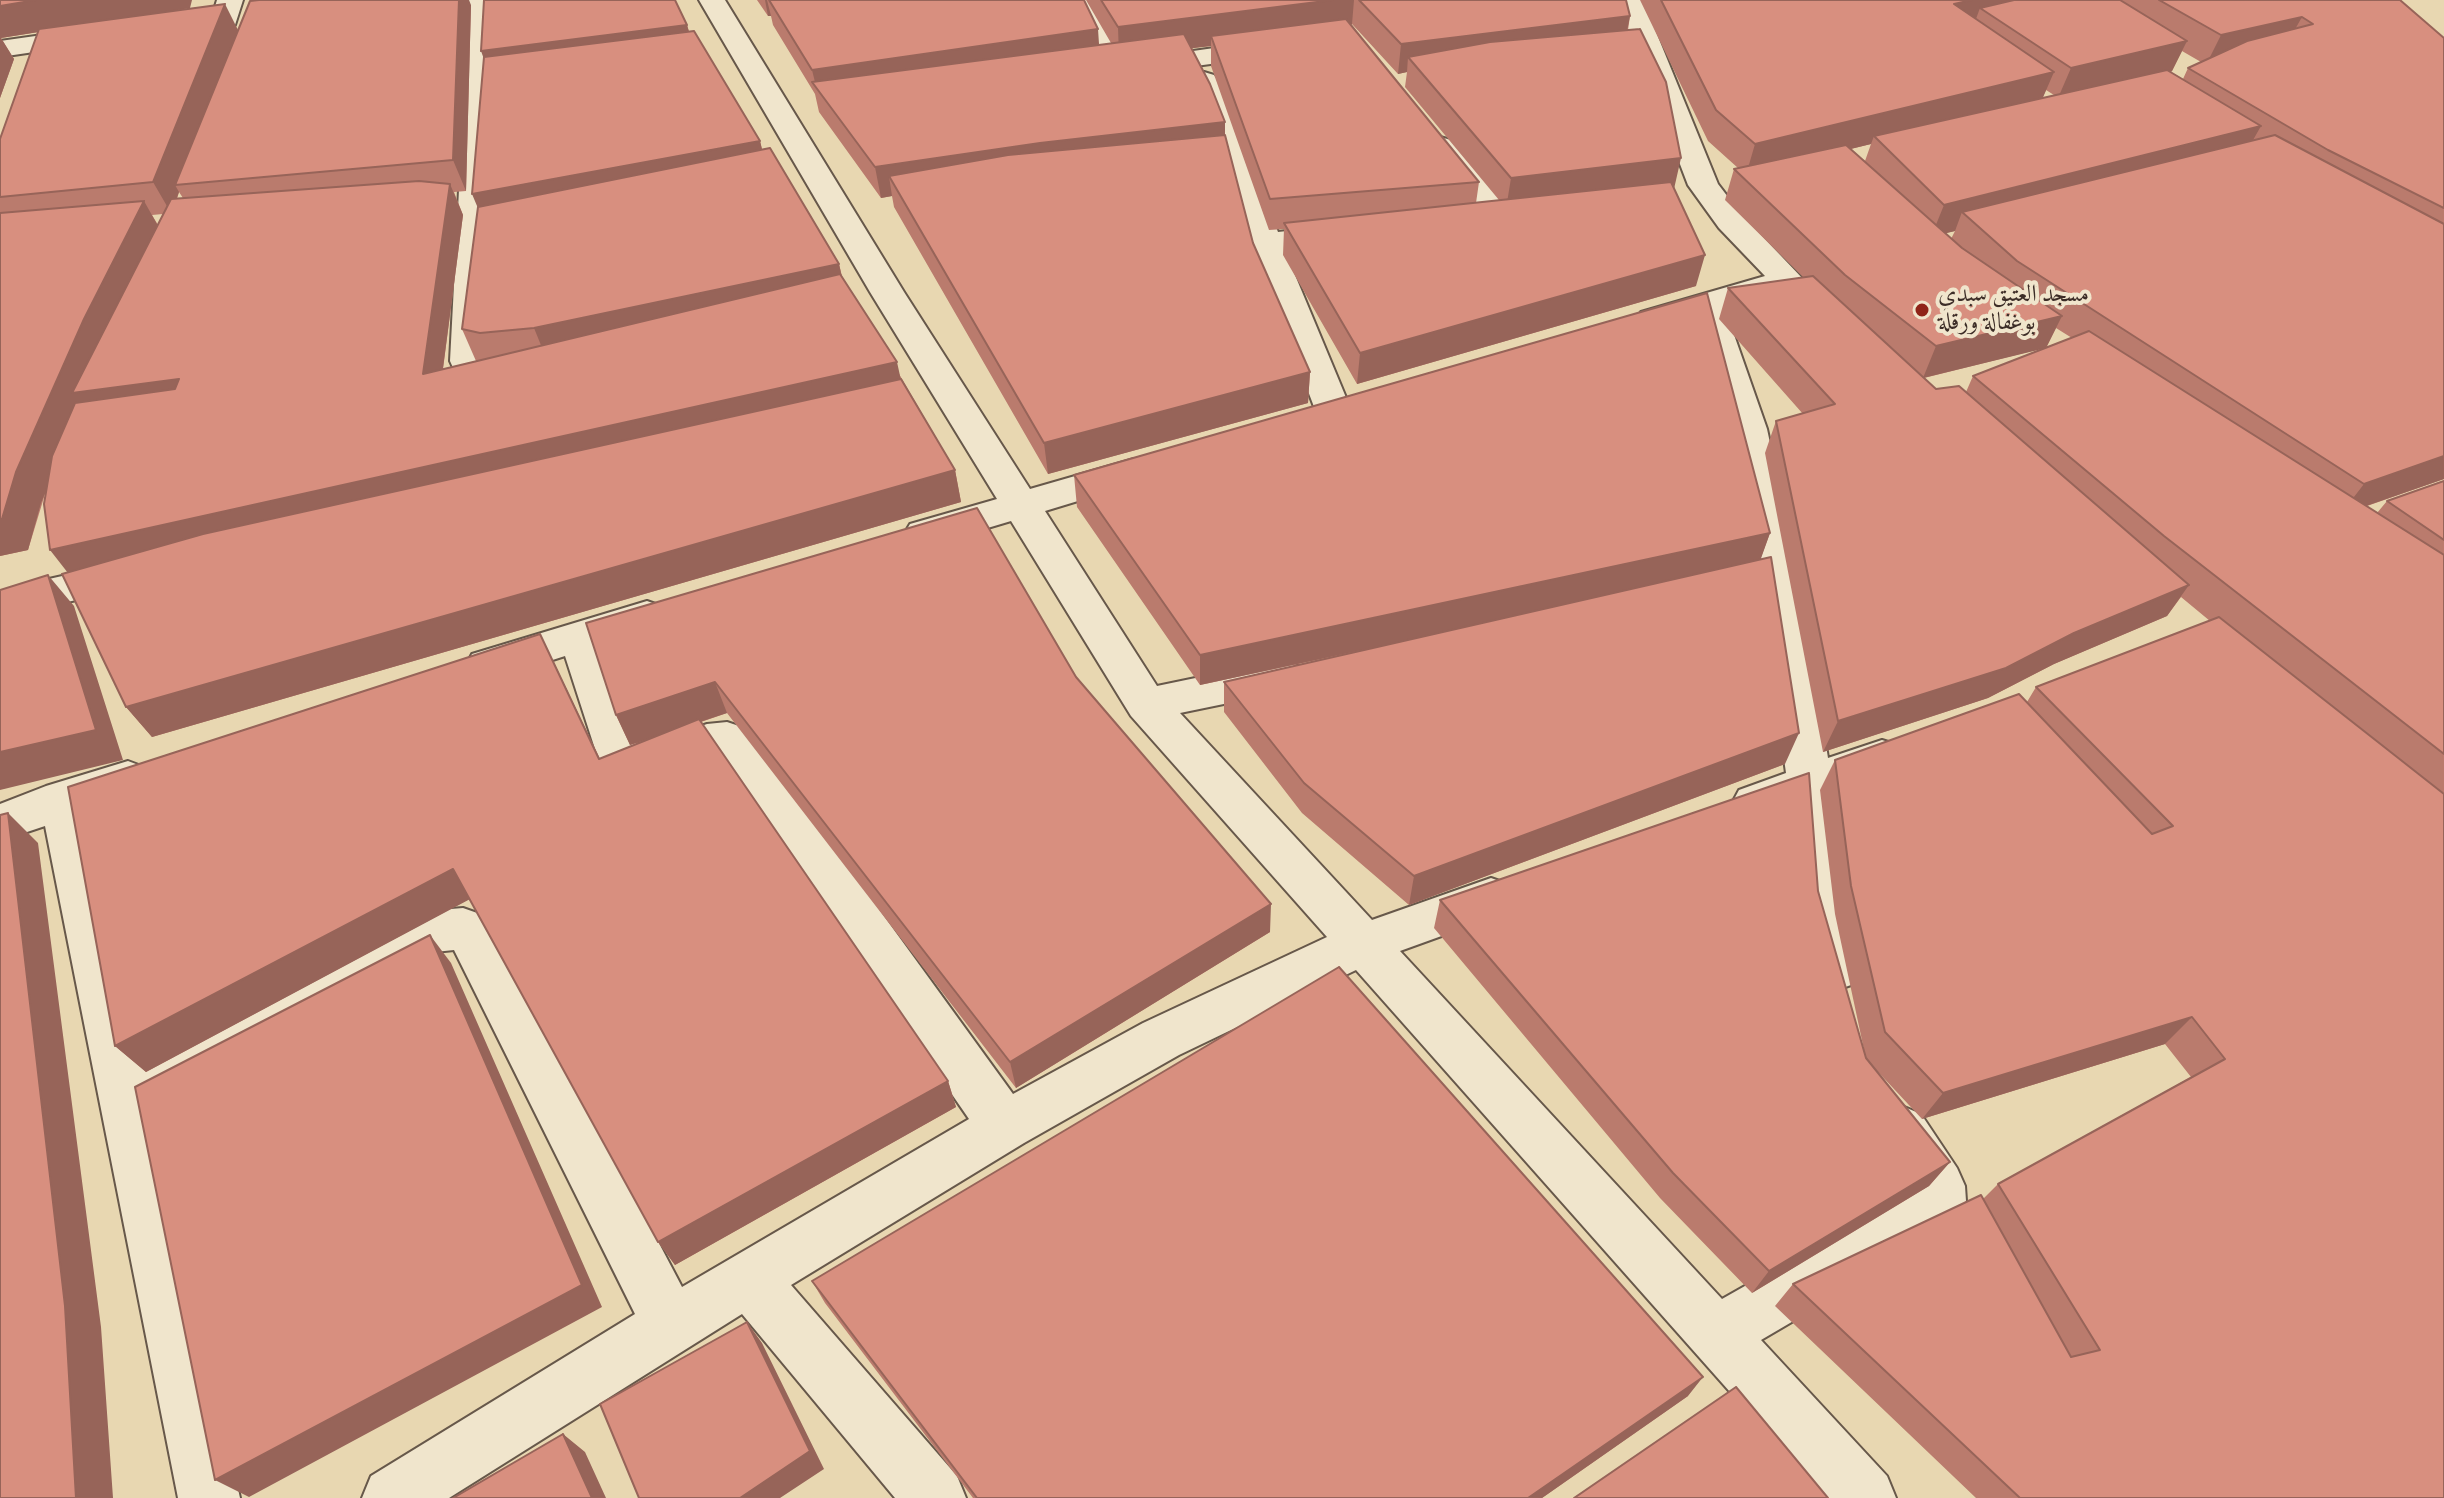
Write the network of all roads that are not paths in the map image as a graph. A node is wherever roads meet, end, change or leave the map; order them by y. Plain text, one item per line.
1 (482, 0) edge
2 (1080, 0) edge
3 (1630, 0) edge
4 (228, 10) edge
5 (734, 18) edge
6 (256, 19) edge
7 (151, 29) edge
8 (121, 32) edge
9 (47, 42) junction
10 (1297, 45) edge
11 (0, 49) edge
12 (1195, 58) junction
13 (36, 69) edge
14 (1423, 125) edge
15 (1499, 218) edge
16 (1366, 232) edge
17 (1266, 243) junction
18 (1706, 303) junction
19 (1617, 329) edge
20 (552, 370) edge
21 (1334, 412) edge
22 (1170, 461) edge
23 (1022, 504) junction
24 (884, 545) edge
25 (160, 568) edge
26 (15, 599) edge
27 (686, 604) edge
28 (579, 636) junction
29 (1315, 669) edge
30 (457, 675) edge
31 (1146, 704) junction
32 (1914, 745) edge
33 (168, 766) edge
34 (1810, 783) junction
35 (62, 799) junction
36 (1721, 816) edge
37 (0, 823) edge
38 (1527, 885) edge
39 (1362, 944) junction
40 (1841, 1004) edge
41 (1876, 1092) edge
42 (124, 1096) junction
43 (1005, 1126) junction
44 (749, 1279) junction
45 (671, 1325) junction
46 (1715, 1335) junction
47 (209, 1498) edge
48 (393, 1498) edge
49 (935, 1498) edge
50 (1865, 1498) edge

1 - 20 street
2 - 12 street
3 - 18 street
4 - 6 street
4 - 7 street
5 - 23 street
8 - 9 street
9 - 11 street
9 - 13 street
10 - 12 street
12 - 17 street
14 - 15 street
16 - 17 street
17 - 21 street
18 - 19 street
18 - 34 street
22 - 23 street
23 - 24 street
23 - 31 street
25 - 26 street
27 - 28 street
28 - 30 street
28 - 43 street
29 - 31 street
31 - 39 street
32 - 34 street
33 - 35 street
34 - 36 street
34 - 40 street
35 - 37 street
35 - 42 street
38 - 39 street
39 - 43 street
39 - 46 street
41 - 46 street
42 - 45 street
42 - 47 street
43 - 44 street
44 - 45 street
44 - 49 street
45 - 48 street
46 - 50 street

